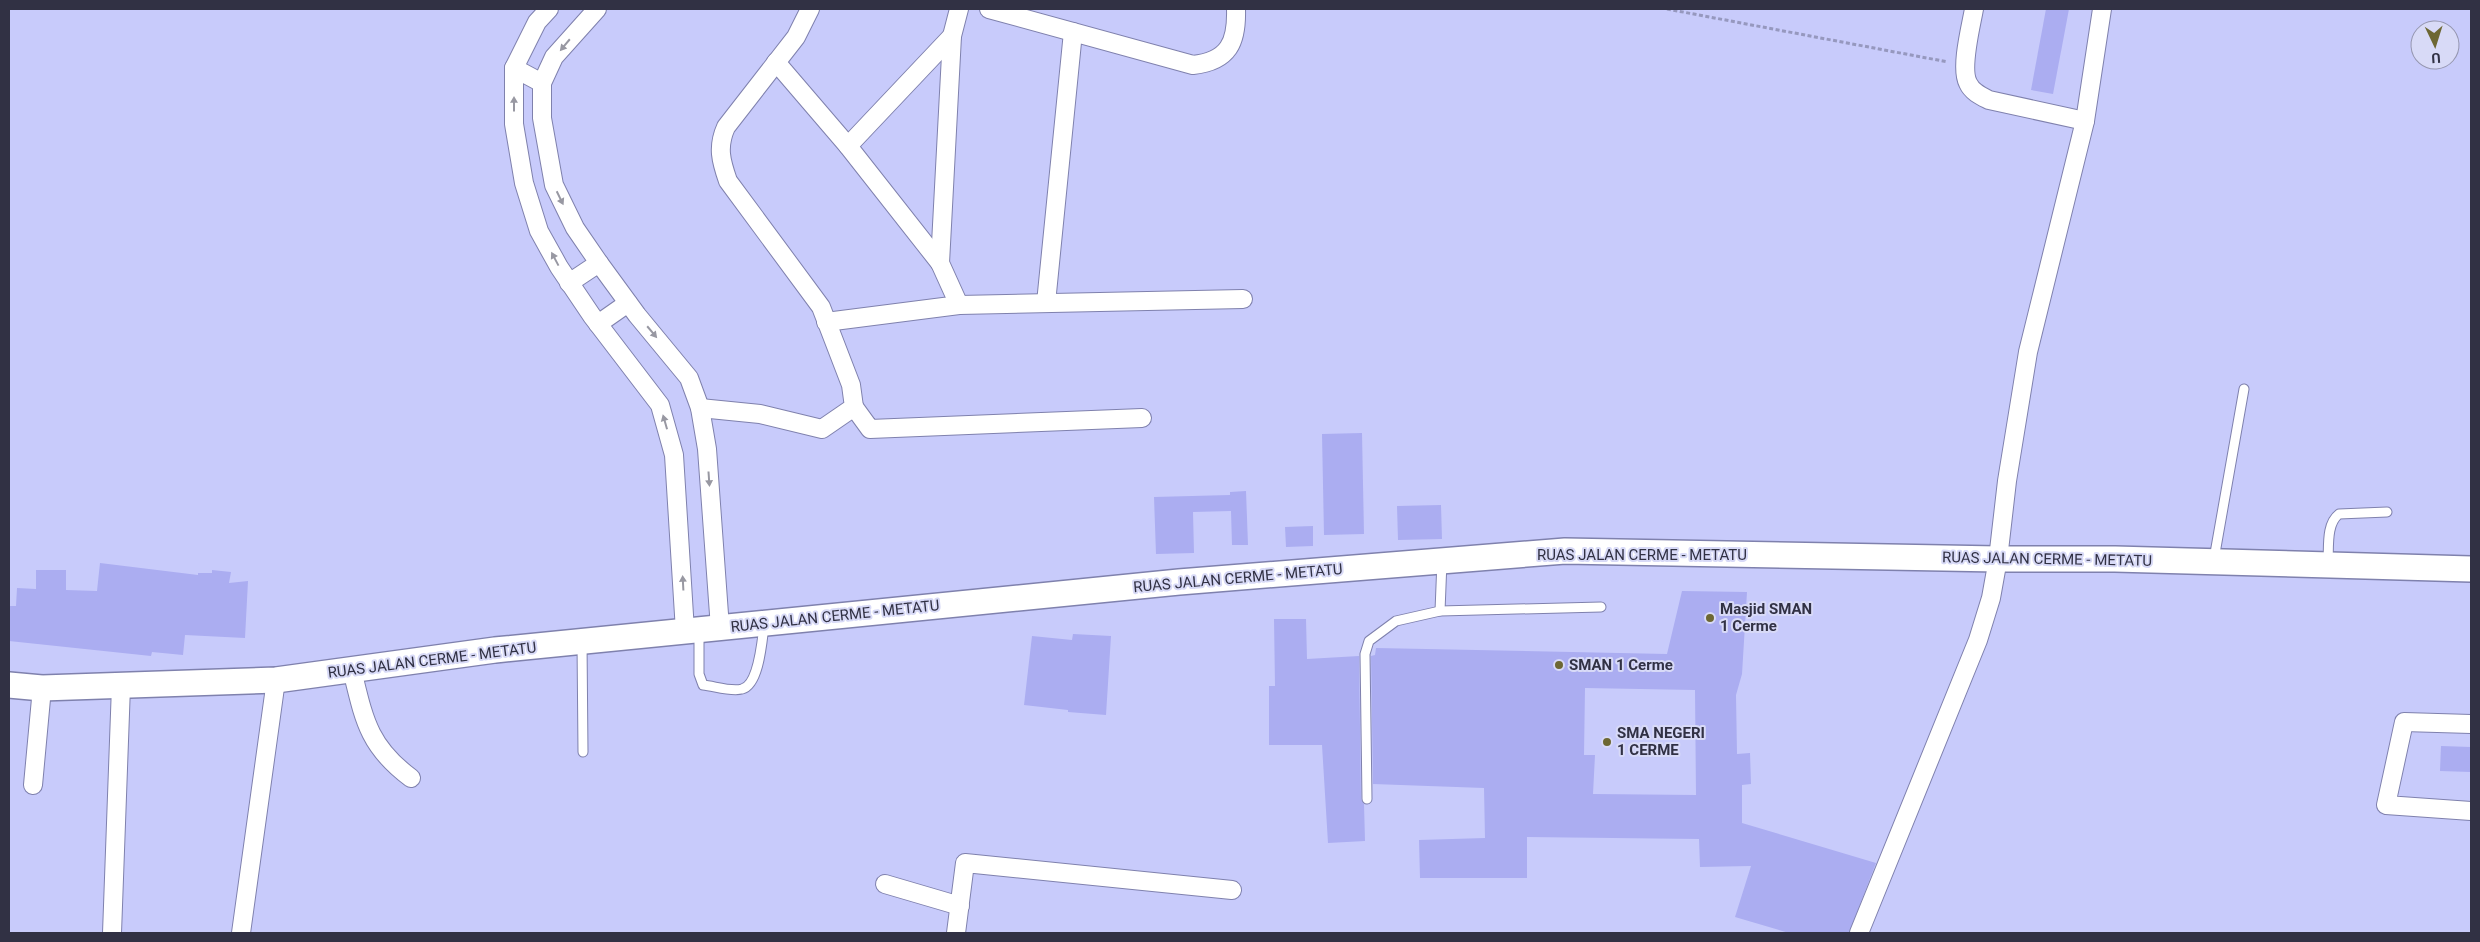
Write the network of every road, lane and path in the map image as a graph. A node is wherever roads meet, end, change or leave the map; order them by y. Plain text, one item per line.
1 (549, 9) edge
2 (597, 9) edge
3 (810, 9) edge
4 (959, 9) edge
5 (989, 9) edge
6 (1236, 9) edge
7 (1667, 9) edge
8 (1974, 9) edge
9 (2102, 9) edge
10 (1073, 32) junction
11 (952, 36) junction
12 (776, 62) junction
13 (1966, 65) junction
14 (514, 68) junction
15 (542, 83) junction
16 (2085, 121) junction
17 (848, 146) junction
18 (599, 263) junction
19 (940, 263) junction
20 (569, 283) junction
21 (1243, 299) dead end
22 (628, 303) junction
23 (1046, 303) junction
24 (959, 305) junction
25 (826, 322) junction
26 (598, 324) junction
27 (2244, 389) dead end
28 (854, 407) junction
29 (700, 408) junction
30 (1142, 418) dead end
31 (2386, 512) dead end
32 (1998, 559) junction
33 (1442, 561) junction
34 (2214, 562) junction
35 (2328, 565) junction
36 (2471, 569) edge
37 (1601, 607) dead end
38 (1440, 611) junction
39 (765, 623) junction
40 (701, 630) junction
41 (582, 642) junction
42 (352, 670) junction
43 (276, 680) junction
44 (9, 686) edge
45 (121, 686) junction
46 (42, 688) junction
47 (2471, 724) edge
48 (583, 752) dead end
49 (411, 778) dead end
50 (33, 785) dead end
51 (1367, 799) dead end
52 (2471, 811) edge
53 (886, 884) dead end
54 (1232, 890) dead end
55 (960, 906) junction
56 (112, 933) edge
57 (241, 933) edge
58 (956, 933) edge
59 (1859, 933) edge

1 - 14 street
2 -> 15 street
3 - 12 street
4 - 11 street
5 - 10 street
6 - 10 street
7 - 13 path
8 - 13 street
9 - 16 street
10 - 23 street
11 - 17 street
11 - 19 street
12 - 17 street
12 - 25 street
13 - 16 street
14 - 15 street
20 -> 14 street
15 -> 18 street
16 - 32 street
17 - 19 street
18 - 20 street
18 - 22 street
19 - 24 street
20 - 26 street
21 - 23 street
22 - 26 street
22 -> 29 street
23 - 24 street
24 - 25 street
25 - 28 street
40 -> 26 street
27 - 34 lane
28 - 29 street
28 - 30 street
29 -> 40 street
31 - 35 lane
32 - 33 main road, RUAS JALAN CERME - METATU
32 - 34 main road, RUAS JALAN CERME - METATU
32 - 59 street
33 - 38 lane
33 - 39 main road, RUAS JALAN CERME - METATU
34 - 35 main road, RUAS JALAN CERME - METATU
35 - 36 main road, RUAS JALAN CERME - METATU
37 - 38 lane
38 - 51 lane
39 - 40 main road, RUAS JALAN CERME - METATU
39 - 40 lane
40 - 41 main road, RUAS JALAN CERME - METATU
41 - 42 main road, RUAS JALAN CERME - METATU
41 - 48 lane
42 - 43 main road, RUAS JALAN CERME - METATU
42 - 49 street
43 - 45 main road, RUAS JALAN CERME - METATU
43 - 57 street
44 - 46 main road, RUAS JALAN CERME - METATU
45 - 46 main road, RUAS JALAN CERME - METATU
45 - 56 street
46 - 50 street
47 - 52 street
53 - 55 street
54 - 55 street
55 - 58 street

